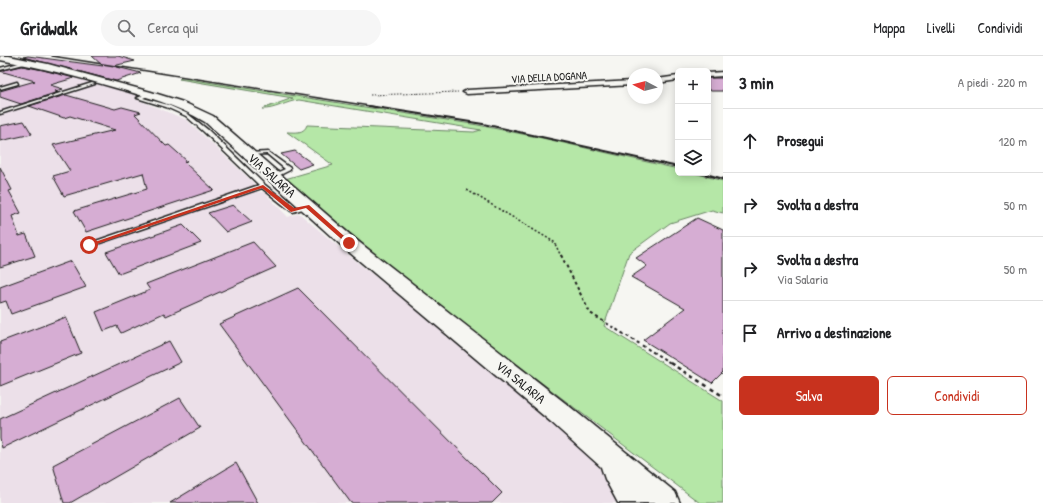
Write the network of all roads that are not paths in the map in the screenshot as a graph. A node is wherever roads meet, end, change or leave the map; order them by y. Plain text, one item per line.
1 (0, 57) edge
2 (27, 62) junction
3 (0, 69) edge
4 (723, 74) edge
5 (711, 75) edge
6 (675, 78) edge
7 (663, 80) edge
8 (17, 83) dead end
9 (627, 83) edge
10 (93, 84) dead end
11 (0, 88) edge
12 (467, 92) road end
13 (148, 95) junction
14 (0, 113) edge
15 (268, 181) junction
16 (89, 245) dead end
17 (596, 446) junction
18 (634, 503) edge
19 (664, 503) edge

1 - 2 main road, VIA SALARIA
2 - 3 lane
2 - 13 main road, VIA SALARIA
4 - 5 street
6 - 7 street
8 - 11 lane
9 - 12 street, VIA DELLA DOGANA
10 - 14 lane
13 - 15 main road, VIA SALARIA
13 - 15 lane
15 - 16 lane
15 - 17 main road, VIA SALARIA
17 - 18 main road, VIA SALARIA
17 - 19 main road, VIA SALARIA

